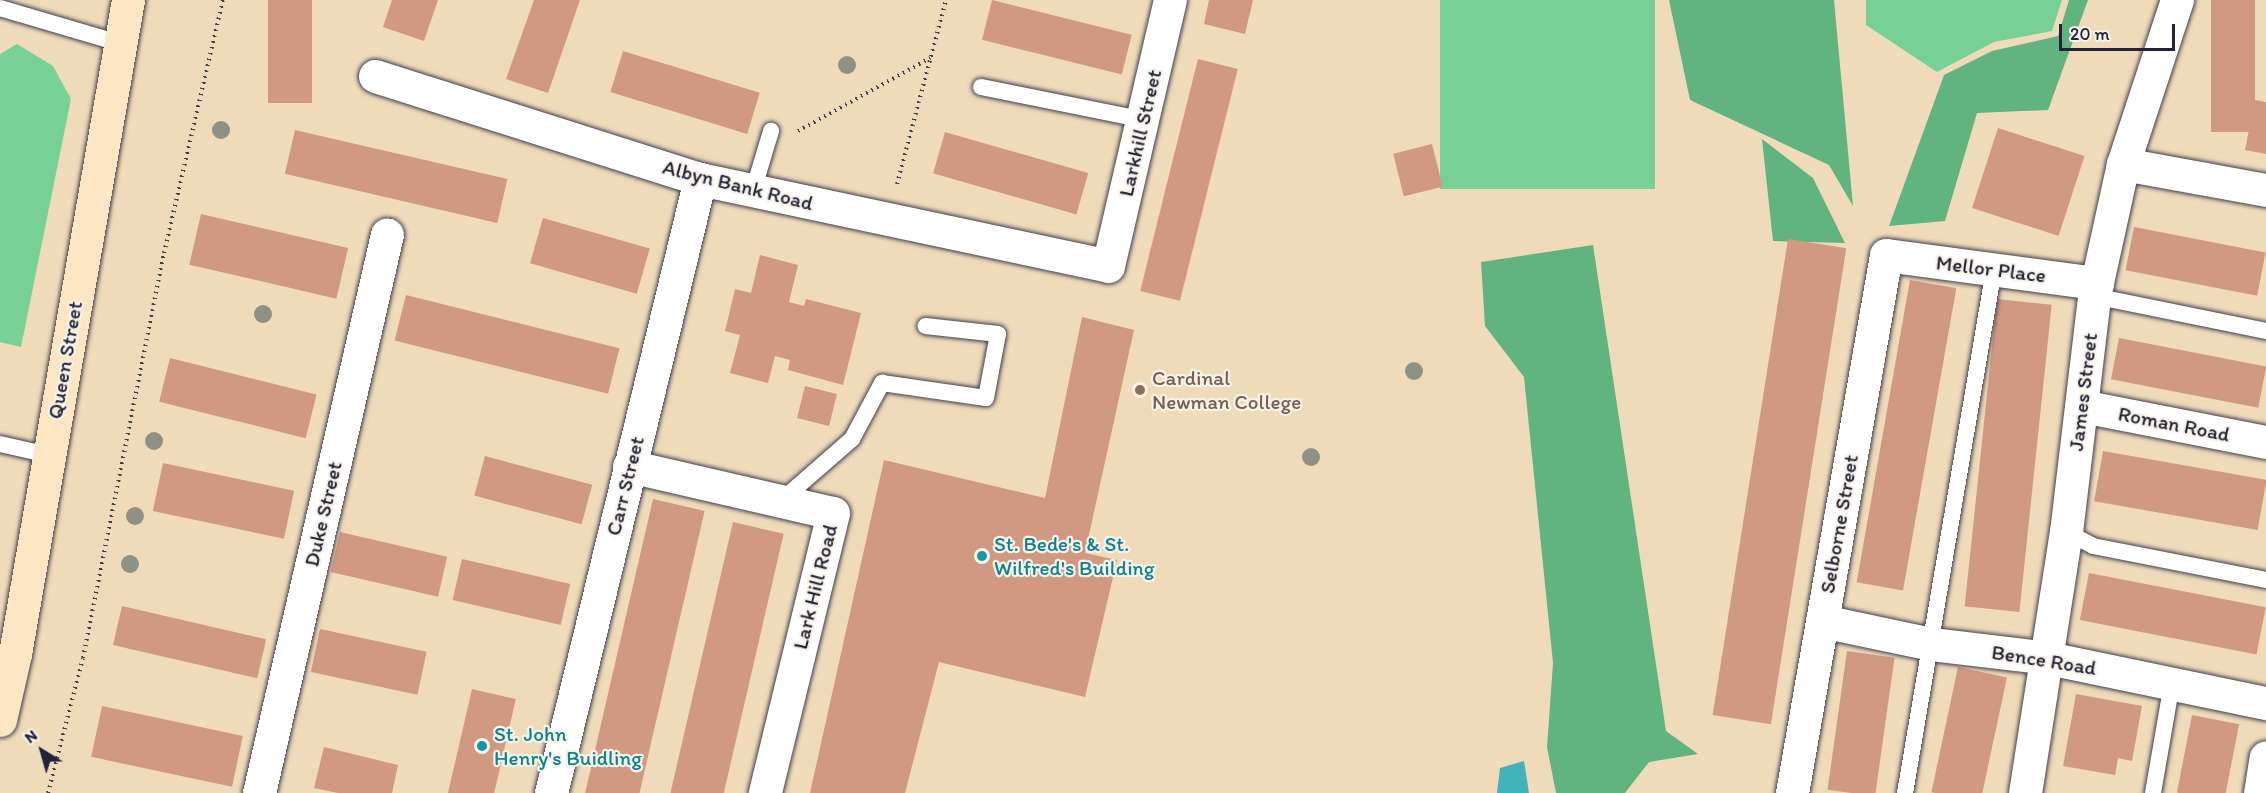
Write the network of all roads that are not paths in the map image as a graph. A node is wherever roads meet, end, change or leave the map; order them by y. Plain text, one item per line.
1 (129, 0) edge
2 (1170, 0) edge
3 (2177, 0) edge
4 (0, 8) edge
5 (118, 43) junction
6 (375, 76) dead end
7 (981, 87) dead end
8 (1144, 120) junction
9 (771, 131) dead end
10 (2123, 164) junction
11 (700, 179) junction
12 (2266, 190) edge
13 (753, 191) junction
14 (387, 234) dead end
15 (1886, 255) joint
16 (1108, 266) joint
17 (1994, 269) junction
18 (2095, 290) junction
19 (925, 326) dead end
20 (2266, 331) edge
21 (2082, 406) junction
22 (2266, 442) edge
23 (0, 444) edge
24 (49, 455) junction
25 (629, 466) junction
26 (783, 500) junction
27 (2066, 532) junction
28 (2266, 580) edge
29 (1822, 621) junction
30 (1931, 644) junction
31 (8, 653) edge
32 (2048, 658) junction
33 (2172, 683) junction
34 (2266, 703) edge
35 (0, 720) edge
36 (2266, 757) edge
37 (259, 793) edge
38 (551, 793) edge
39 (765, 793) edge
40 (1792, 793) edge
41 (1905, 793) edge
42 (2025, 793) edge
43 (2153, 793) edge
44 (2260, 793) edge

1 - 5 street, Queen Street
2 - 8 street, Larkhill Street
3 - 10 street, James Street
4 - 5 lane
5 - 24 street, Queen Street
6 - 11 street, Albyn Bank Road
7 - 8 lane
8 - 16 street, Larkhill Street
9 - 13 lane
10 - 12 street
10 - 18 street, James Street
11 - 13 street, Albyn Bank Road
11 - 25 street, Carr Street
13 - 16 street, Albyn Bank Road
14 - 37 street, Duke Street
15 - 17 street, Mellor Place
15 - 29 street, Selborne Street
17 - 18 street, Mellor Place
17 - 30 lane
18 - 20 lane
18 - 21 street, James Street
19 - 26 lane
21 - 22 street, Roman Road
21 - 27 street, James Street
23 - 24 lane
24 - 31 street, Queen Street
25 - 26 street, Lark Hill Road
25 - 38 street, Carr Street
26 - 39 street, Lark Hill Road
27 - 28 lane
27 - 32 street, James Street
29 - 30 street, Bence Road
29 - 40 street, Selborne Street
30 - 32 street, Bence Road
30 - 41 lane
31 - 35 street, Queen Street
32 - 33 street, Bence Road
32 - 42 street, James Street
33 - 34 street, Bence Road
33 - 43 lane
36 - 44 street

